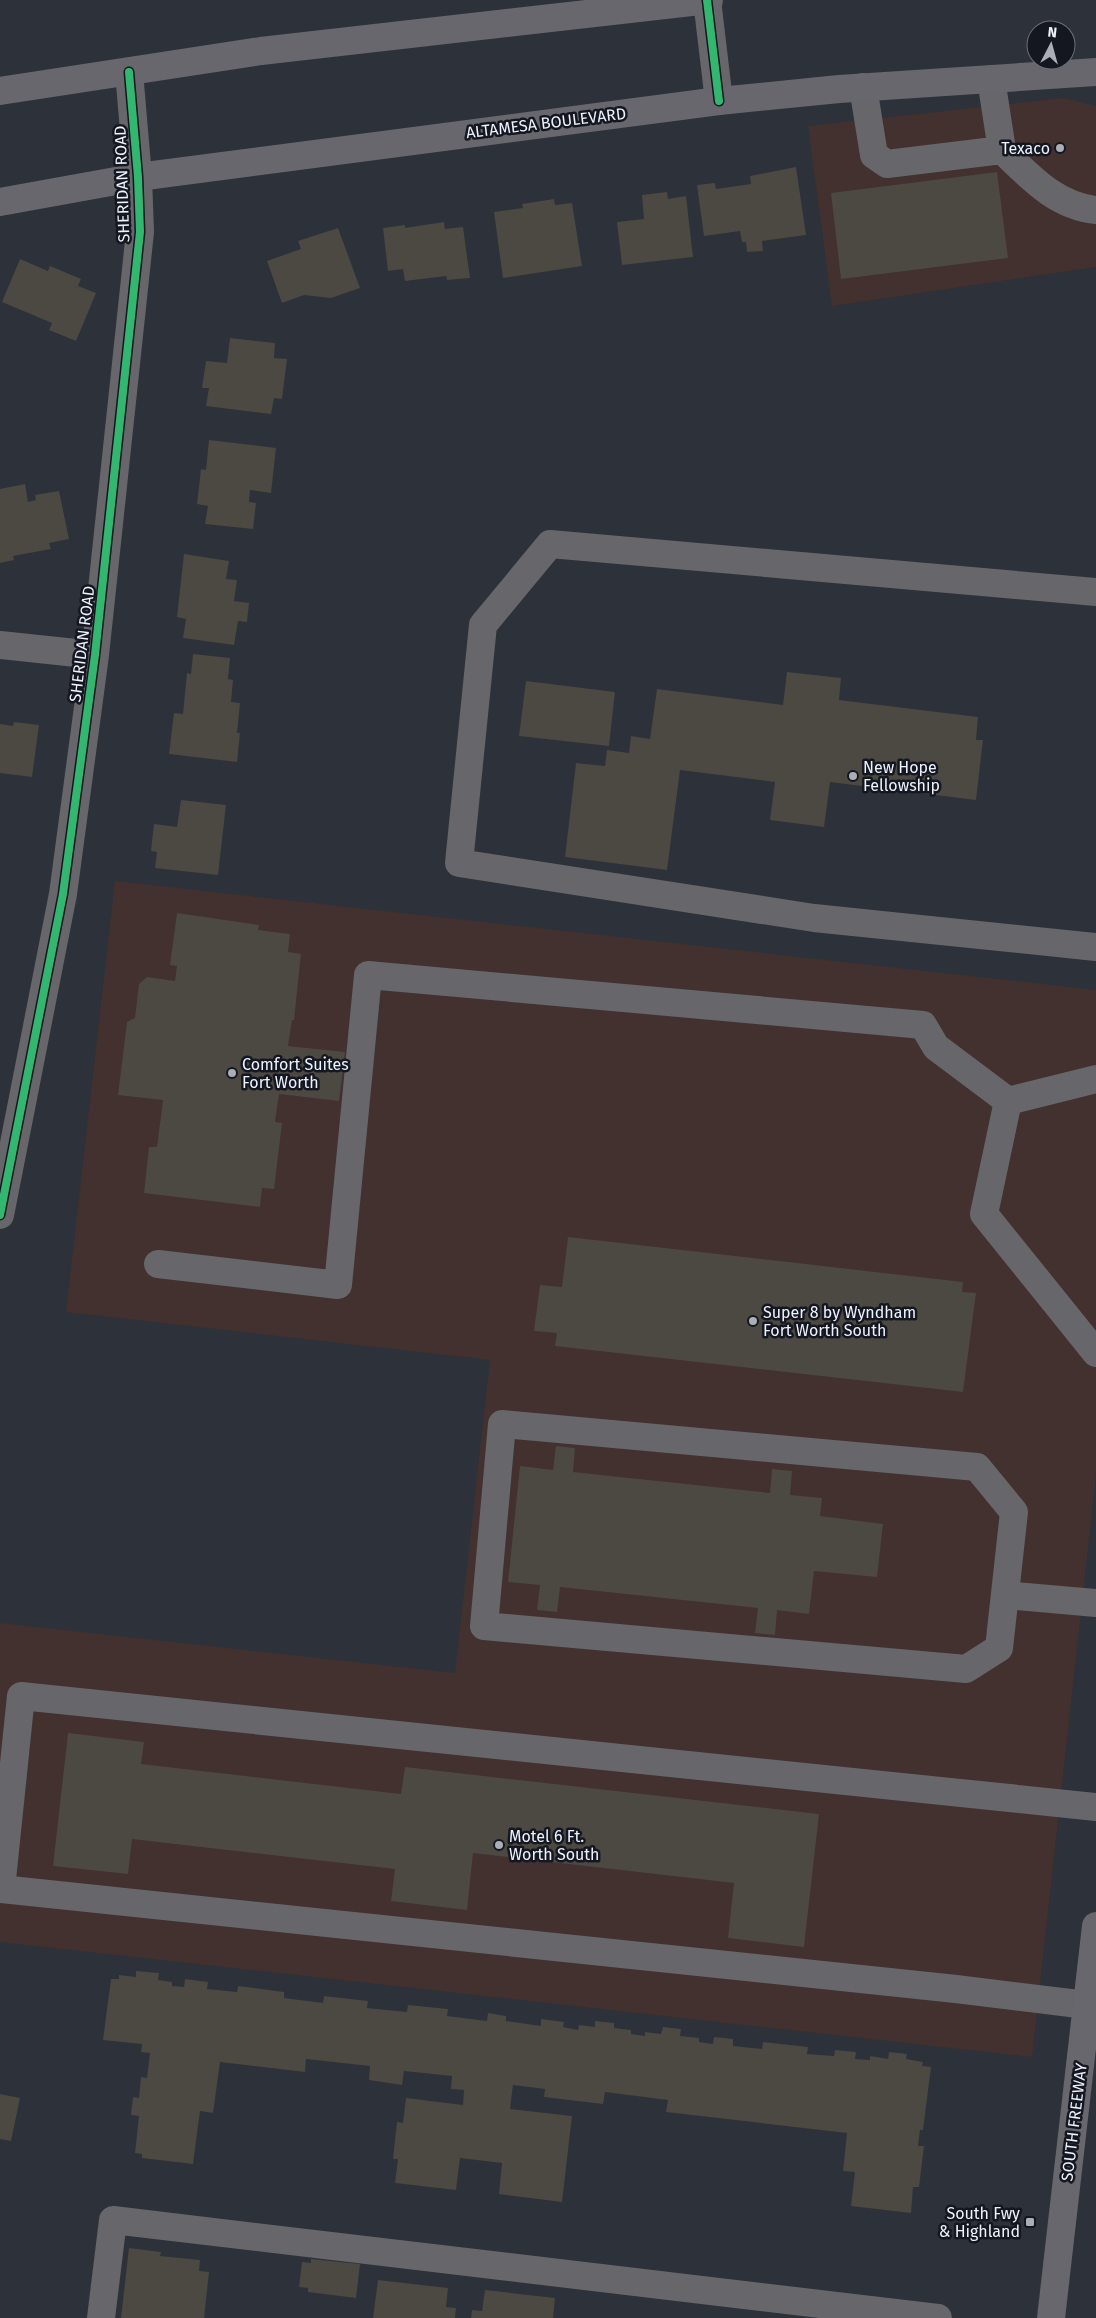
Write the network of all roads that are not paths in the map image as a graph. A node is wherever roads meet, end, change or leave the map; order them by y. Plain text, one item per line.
1 (707, 0) edge
2 (128, 72) junction
3 (1089, 76) edge
4 (991, 78) junction
5 (864, 87) junction
6 (0, 91) edge
7 (719, 101) junction
8 (1002, 150) junction
9 (138, 177) junction
10 (0, 202) edge
11 (1096, 210) edge
12 (1096, 592) edge
13 (0, 645) edge
14 (95, 655) junction
15 (1096, 947) edge
16 (1096, 1079) edge
17 (1008, 1101) junction
18 (0, 1215) edge
19 (158, 1264) dead end
20 (1096, 1353) edge
21 (1005, 1595) junction
22 (1096, 1603) edge
23 (1096, 1807) edge
24 (1096, 1926) edge
25 (1087, 2005) junction
26 (102, 2318) edge
27 (938, 2318) edge
28 (1051, 2318) edge

1 - 2 main road
1 - 7 street
2 - 6 main road
2 - 9 street, SHERIDAN ROAD
3 - 4 main road, ALTAMESA BOULEVARD
4 - 5 main road, ALTAMESA BOULEVARD
4 - 8 street
5 - 7 main road, ALTAMESA BOULEVARD
5 - 8 street
7 - 9 main road, ALTAMESA BOULEVARD
8 - 11 street
9 - 10 main road, ALTAMESA BOULEVARD
9 - 14 street, SHERIDAN ROAD
12 - 15 street
13 - 14 street
14 - 18 street, SHERIDAN ROAD
16 - 17 street
17 - 19 street
17 - 20 street
21 - 21 street
21 - 22 street
23 - 25 street
24 - 25 main road, SOUTH FREEWAY
25 - 28 main road, SOUTH FREEWAY
26 - 27 street

